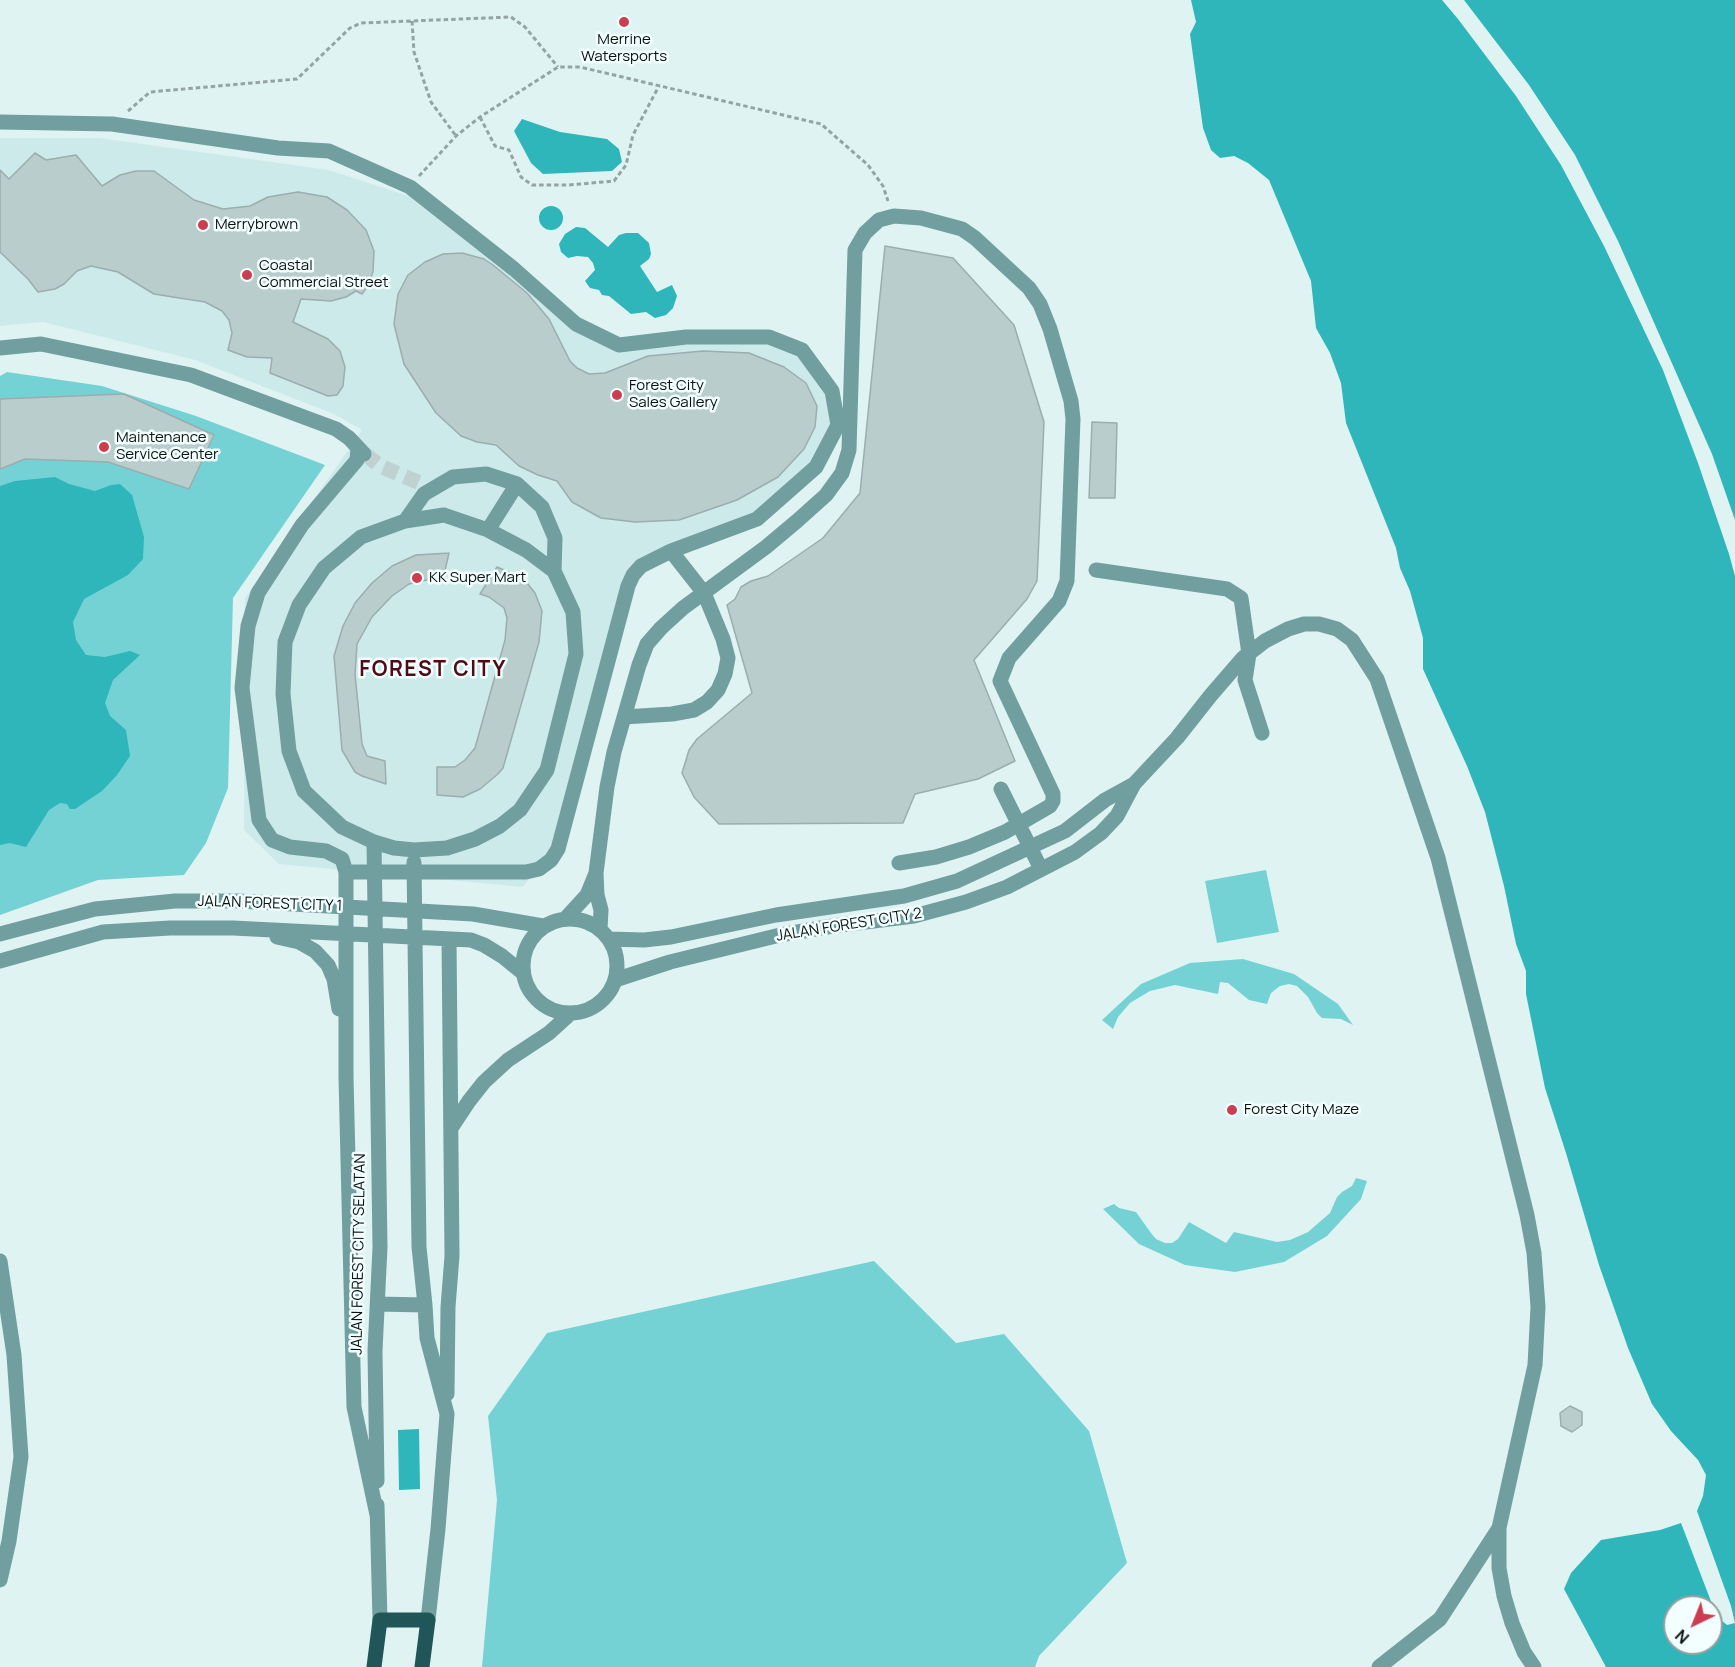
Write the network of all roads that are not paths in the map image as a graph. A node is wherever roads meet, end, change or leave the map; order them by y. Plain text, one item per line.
1 (0, 122) edge
2 (0, 348) edge
3 (420, 483) tunnel mouth
4 (517, 484) junction
5 (435, 487) junction
6 (405, 521) junction
7 (488, 530) junction
8 (670, 551) junction
9 (1096, 570) dead end
10 (554, 571) junction
11 (704, 593) junction
12 (1249, 654) junction
13 (624, 717) junction
14 (1263, 733) dead end
15 (1134, 784) junction
16 (1001, 789) dead end
17 (1018, 824) junction
18 (374, 842) junction
19 (1030, 848) junction
20 (414, 850) junction
21 (899, 863) dead end
22 (1041, 869) junction
23 (346, 872) junction
24 (596, 873) junction
25 (347, 907) junction
26 (566, 919) junction
27 (543, 926) junction
28 (233, 928) junction
29 (347, 933) junction
30 (0, 934) edge
31 (605, 934) junction
32 (449, 939) junction
33 (0, 961) edge
34 (523, 973) junction
35 (615, 980) junction
36 (571, 1013) junction
37 (346, 1077) junction
38 (451, 1129) junction
39 (0, 1261) edge
40 (378, 1304) junction
41 (425, 1305) junction
42 (447, 1414) junction
43 (377, 1515) junction
44 (1498, 1528) junction
45 (0, 1581) edge
46 (380, 1620) junction
47 (428, 1620) junction
48 (374, 1667) edge
49 (422, 1667) edge
50 (1379, 1667) edge
51 (1534, 1667) edge

1 - 8 street
2 - 23 street
3 - 5 street
4 - 5 street
4 - 7 street
4 - 10 street
5 - 6 street
6 - 7 street
6 - 18 street
7 - 10 street
8 - 11 street
8 - 23 street
9 - 12 street
10 - 20 street
11 - 13 street
11 - 13 street
11 - 17 street
12 - 14 street
12 - 15 street
12 - 44 street
13 - 24 street
15 - 19 street, JALAN FOREST CITY 2
15 - 22 street, JALAN FOREST CITY 2
16 - 17 street
17 - 19 street
17 - 21 street
18 - 20 street
18 - 40 street, JALAN FOREST CITY SELATAN
19 - 22 street
19 - 31 street, JALAN FOREST CITY 2
20 - 41 street
22 - 35 street, JALAN FOREST CITY 2
23 - 25 street
24 - 26 street
24 - 31 street
25 - 27 street, JALAN FOREST CITY 1
25 - 29 street
25 - 30 street, JALAN FOREST CITY 1
26 - 27 street
26 - 31 street, JALAN FOREST CITY 2
27 - 34 street
28 - 29 street, JALAN FOREST CITY 1
28 - 33 street, JALAN FOREST CITY 1
28 - 37 street
29 - 32 street
29 - 37 street
31 - 35 street
32 - 34 street
32 - 38 street
34 - 36 street
35 - 36 street
36 - 38 street
37 - 43 street
38 - 42 street
39 - 45 street
40 - 41 street
40 - 43 street, JALAN FOREST CITY SELATAN
41 - 42 street
42 - 47 street
43 - 46 street, JALAN FOREST CITY SELATAN
44 - 50 street
44 - 51 street
46 - 47 main road
46 - 48 main road, JALAN FOREST CITY SELATAN
47 - 49 main road

